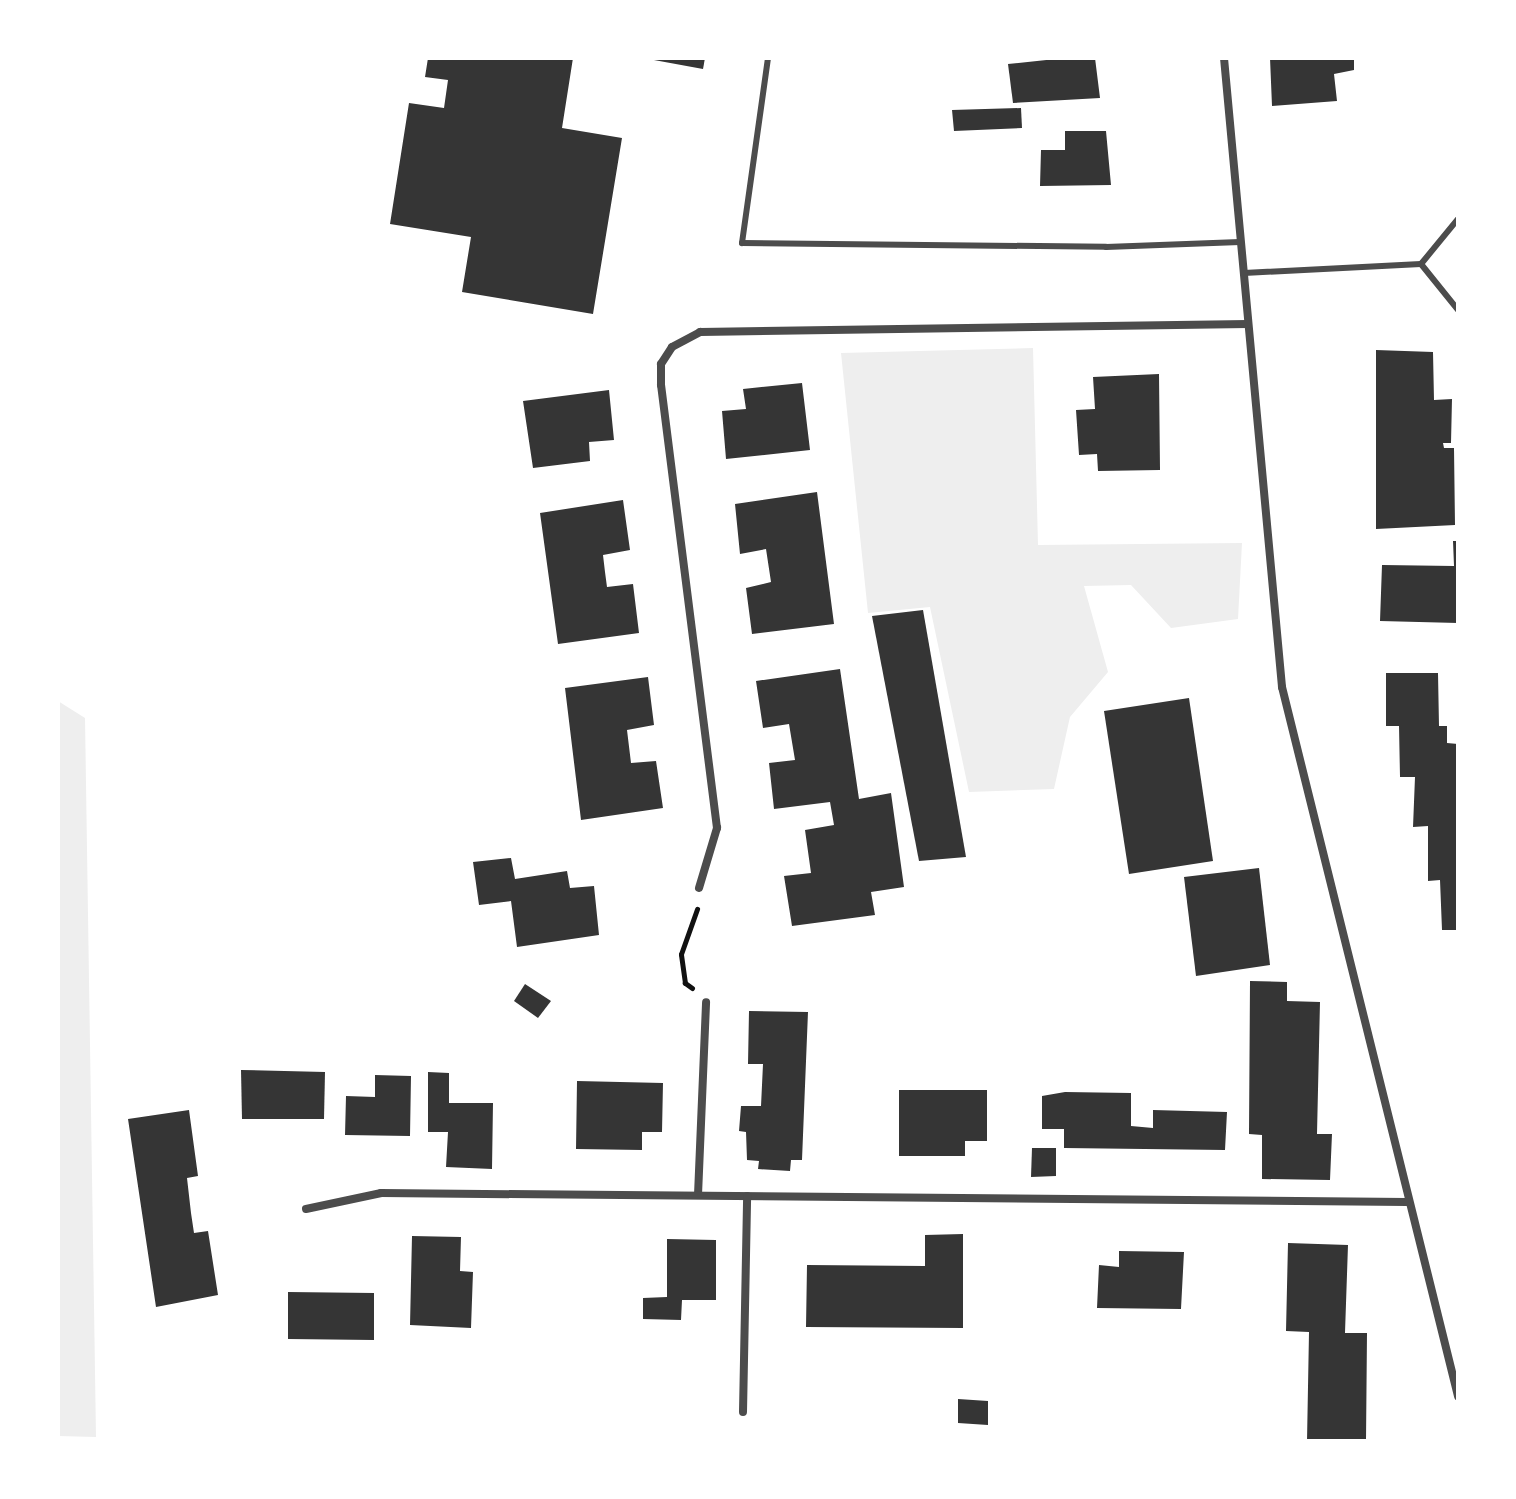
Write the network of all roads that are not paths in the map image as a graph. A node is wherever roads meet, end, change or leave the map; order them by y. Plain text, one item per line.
1 (768, 58) edge
2 (1224, 58) edge
3 (1457, 217) edge
4 (1240, 242) junction
5 (1421, 264) junction
6 (1244, 273) junction
7 (1458, 310) edge
8 (1248, 324) junction
9 (699, 888) road end
10 (706, 1002) road end
11 (698, 1195) junction
12 (747, 1196) junction
13 (1407, 1202) junction
14 (306, 1209) dead end
15 (1458, 1396) edge
16 (743, 1412) dead end

1 - 4 lane
2 - 4 street
3 - 5 lane
4 - 6 street
5 - 6 lane
5 - 7 lane
6 - 8 street
8 - 9 street
8 - 13 street
10 - 11 street
11 - 12 street
11 - 14 street
12 - 13 street
12 - 16 street
13 - 15 street

